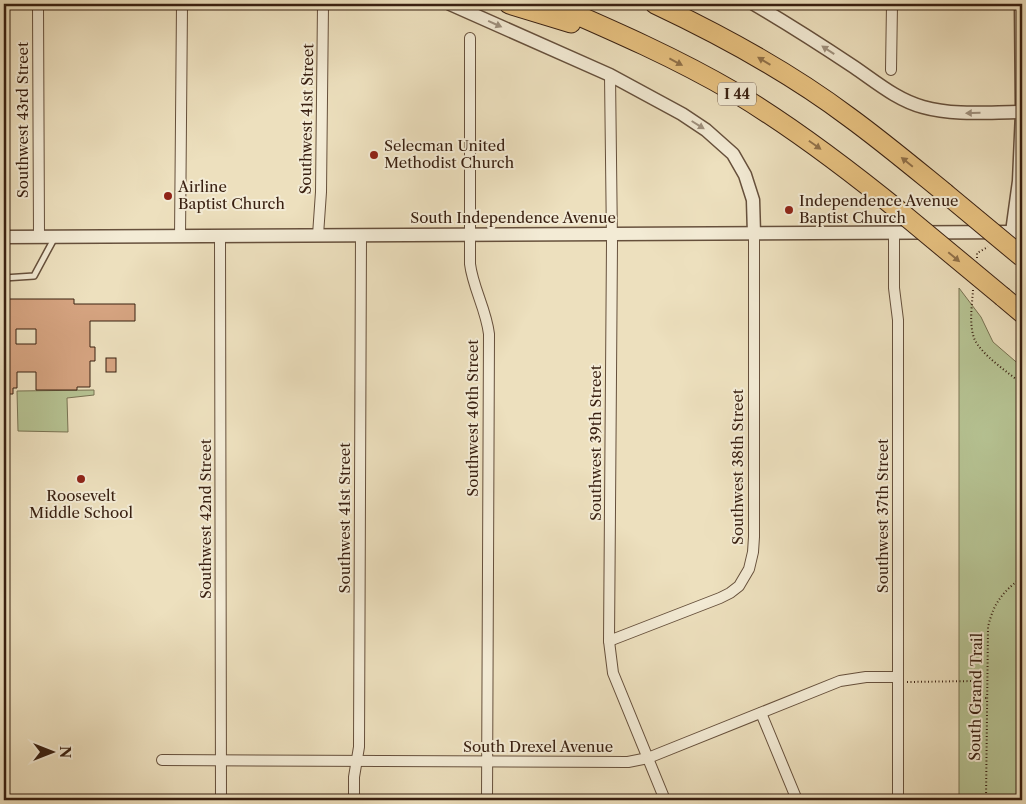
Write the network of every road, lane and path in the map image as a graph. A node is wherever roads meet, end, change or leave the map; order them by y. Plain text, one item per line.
1 (38, 4) edge
2 (182, 4) edge
3 (323, 4) edge
4 (450, 4) edge
5 (509, 4) edge
6 (552, 4) edge
7 (655, 4) edge
8 (672, 4) edge
9 (754, 4) edge
10 (892, 4) edge
11 (1021, 4) edge
12 (702, 26) junction
13 (470, 38) dead end
14 (644, 45) junction
15 (891, 70) dead end
16 (610, 75) junction
17 (1022, 112) edge
18 (1017, 232) edge
19 (894, 233) junction
20 (470, 234) junction
21 (612, 234) junction
22 (754, 234) junction
23 (318, 235) junction
24 (361, 235) junction
25 (4, 237) edge
26 (38, 237) junction
27 (56, 237) junction
28 (180, 237) junction
29 (220, 237) junction
30 (991, 244) dead end
31 (1022, 257) edge
32 (976, 262) dead end
33 (4, 278) edge
34 (974, 289) dead end
35 (1022, 313) edge
36 (1022, 384) edge
37 (1022, 578) edge
38 (609, 642) junction
39 (898, 680) junction
40 (987, 698) junction
41 (761, 713) junction
42 (648, 758) junction
43 (162, 760) dead end
44 (222, 760) junction
45 (357, 761) junction
46 (488, 762) junction
47 (221, 800) edge
48 (354, 800) edge
49 (487, 800) edge
50 (665, 800) edge
51 (797, 800) edge
52 (898, 800) edge
53 (986, 800) edge

1 - 26 street, Southwest 43rd Street
2 - 28 street
3 - 23 street, Southwest 41st Street
4 -> 16 street
5 - 14 highway
6 - 14 highway, I 44
7 - 12 highway
8 - 12 highway
17 -> 9 street
10 - 15 street
11 - 17 street
31 -> 12 highway, bridge
13 - 20 street, Southwest 40th Street
14 -> 35 highway, I 44, bridge
16 - 21 street, Southwest 39th Street
16 -> 22 street
17 - 18 street
18 - 19 street, South Independence Avenue
19 - 22 street, South Independence Avenue
19 - 39 street, Southwest 37th Street
20 - 21 street, South Independence Avenue
20 - 24 street, South Independence Avenue
20 - 46 street, Southwest 40th Street
21 - 22 street, South Independence Avenue
21 - 38 street, Southwest 39th Street
22 - 38 street, Southwest 38th Street
23 - 24 street, South Independence Avenue
23 - 29 street, South Independence Avenue
24 - 45 street, Southwest 41st Street
25 - 26 street, South Independence Avenue
26 - 27 street, South Independence Avenue
27 - 28 street, South Independence Avenue
27 - 33 lane
28 - 29 street, South Independence Avenue
29 - 44 street, Southwest 42nd Street
30 - 32 path
34 - 36 path
37 - 40 path, South Grand Trail
38 - 42 street, Southwest 39th Street
39 - 40 path
39 - 41 street, South Drexel Avenue
39 - 52 street, Southwest 37th Street
40 - 53 path, South Grand Trail
41 - 42 street, South Drexel Avenue
41 - 51 street
42 - 46 street, South Drexel Avenue
42 - 50 street, Southwest 39th Street
43 - 44 street, South Drexel Avenue
44 - 45 street, South Drexel Avenue
44 - 47 street, Southwest 42nd Street
45 - 46 street, South Drexel Avenue
45 - 48 street, Southwest 41st Street
46 - 49 street, Southwest 40th Street

